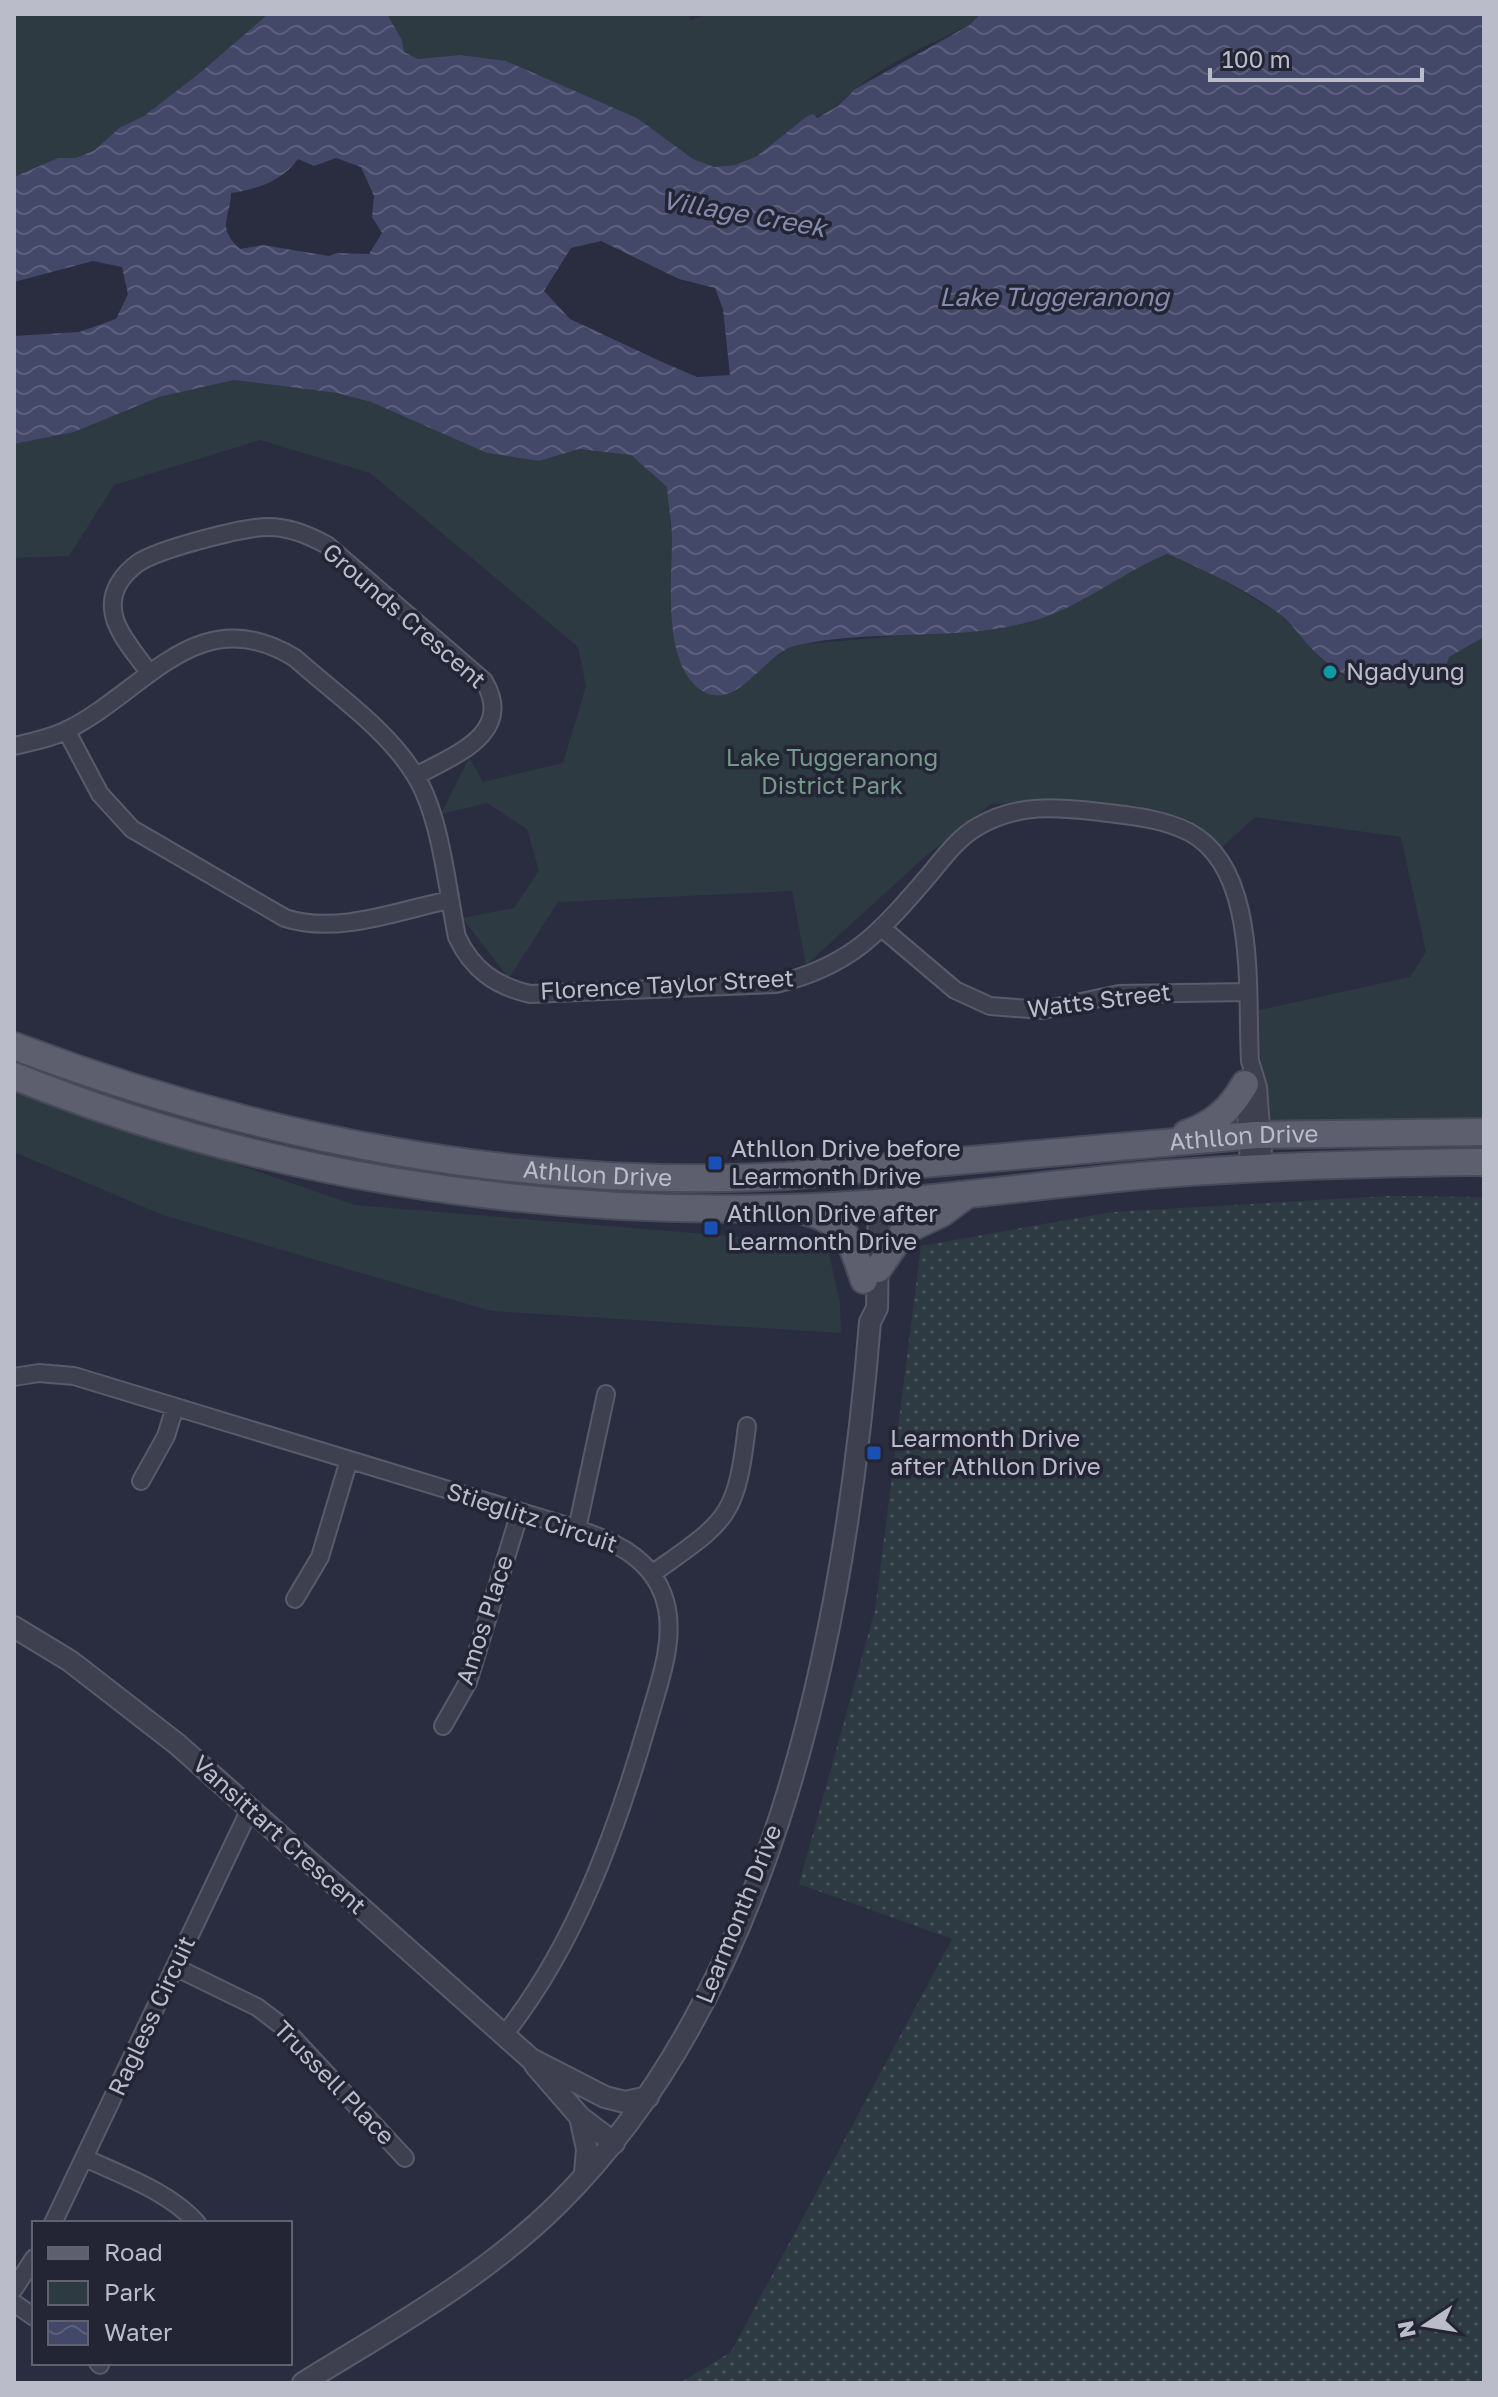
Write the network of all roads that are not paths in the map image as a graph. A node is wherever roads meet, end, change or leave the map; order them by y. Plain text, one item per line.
1 (149, 673) junction
2 (66, 730) junction
3 (14, 746) edge
4 (416, 776) junction
5 (449, 900) junction
6 (883, 929) junction
7 (1246, 992) junction
8 (14, 1046) edge
9 (1247, 1073) junction
10 (14, 1076) edge
11 (1484, 1132) edge
12 (1254, 1135) junction
13 (1163, 1142) junction
14 (1484, 1162) edge
15 (874, 1168) junction
16 (1256, 1168) junction
17 (968, 1193) junction
18 (872, 1201) junction
19 (787, 1208) junction
20 (871, 1275) junction
21 (14, 1377) edge
22 (606, 1394) dead end
23 (175, 1407) junction
24 (747, 1426) dead end
25 (349, 1460) junction
26 (141, 1481) dead end
27 (520, 1512) junction
28 (577, 1529) junction
29 (652, 1574) junction
30 (295, 1599) dead end
31 (14, 1627) edge
32 (443, 1726) dead end
33 (250, 1809) junction
34 (175, 1967) junction
35 (504, 2035) junction
36 (531, 2059) junction
37 (648, 2097) junction
38 (580, 2117) junction
39 (614, 2143) junction
40 (85, 2158) junction
41 (405, 2158) dead end
42 (585, 2173) junction
43 (54, 2221) edge
44 (195, 2221) edge
45 (32, 2261) edge
46 (14, 2289) edge
47 (14, 2303) edge
48 (32, 2316) edge
49 (303, 2383) edge

1 - 2 street, Florence Taylor Street
1 - 4 street, Florence Taylor Street
1 - 4 street, Grounds Crescent
2 - 3 street, Florence Taylor Street
2 - 5 street
4 - 5 street, Florence Taylor Street
5 - 6 street, Florence Taylor Street
6 - 7 street, Watts Street
6 - 7 street, Florence Taylor Street
7 - 9 street, Florence Taylor Street
8 - 15 main road, Athllon Drive
9 - 12 street, Florence Taylor Street
9 - 12 street, Florence Taylor Street
9 - 13 main road
10 - 19 main road, Athllon Drive
11 - 12 main road, Athllon Drive
12 - 13 main road, Athllon Drive
12 - 16 street, Florence Taylor Street
13 - 15 main road, Athllon Drive
14 - 16 main road, Athllon Drive
15 - 18 street, Learmonth Drive
16 - 17 main road, Athllon Drive
17 - 18 main road, Athllon Drive
17 - 20 main road
18 - 19 main road, Athllon Drive
18 - 20 street, Learmonth Drive
19 - 20 main road
20 - 37 street, Learmonth Drive
21 - 23 street, Stieglitz Circuit
22 - 28 street
23 - 25 street, Stieglitz Circuit
23 - 26 street
24 - 29 street
25 - 27 street, Stieglitz Circuit
25 - 30 street
27 - 28 street, Stieglitz Circuit
27 - 32 street, Amos Place
28 - 29 street, Stieglitz Circuit
29 - 35 street, Stieglitz Circuit
31 - 33 street, Vansittart Crescent
33 - 34 street, Ragless Circuit
33 - 35 street, Vansittart Crescent
34 - 40 street, Ragless Circuit
34 - 41 street, Trussell Place
35 - 36 street, Vansittart Crescent
36 - 37 street, Vansittart Crescent
36 - 38 street, Vansittart Crescent
37 - 39 street, Learmonth Drive
38 - 39 street, Vansittart Crescent
38 - 42 street
39 - 42 street, Learmonth Drive
40 - 43 street, Ragless Circuit
40 - 44 street
42 - 49 street, Learmonth Drive
45 - 46 street
47 - 48 street

